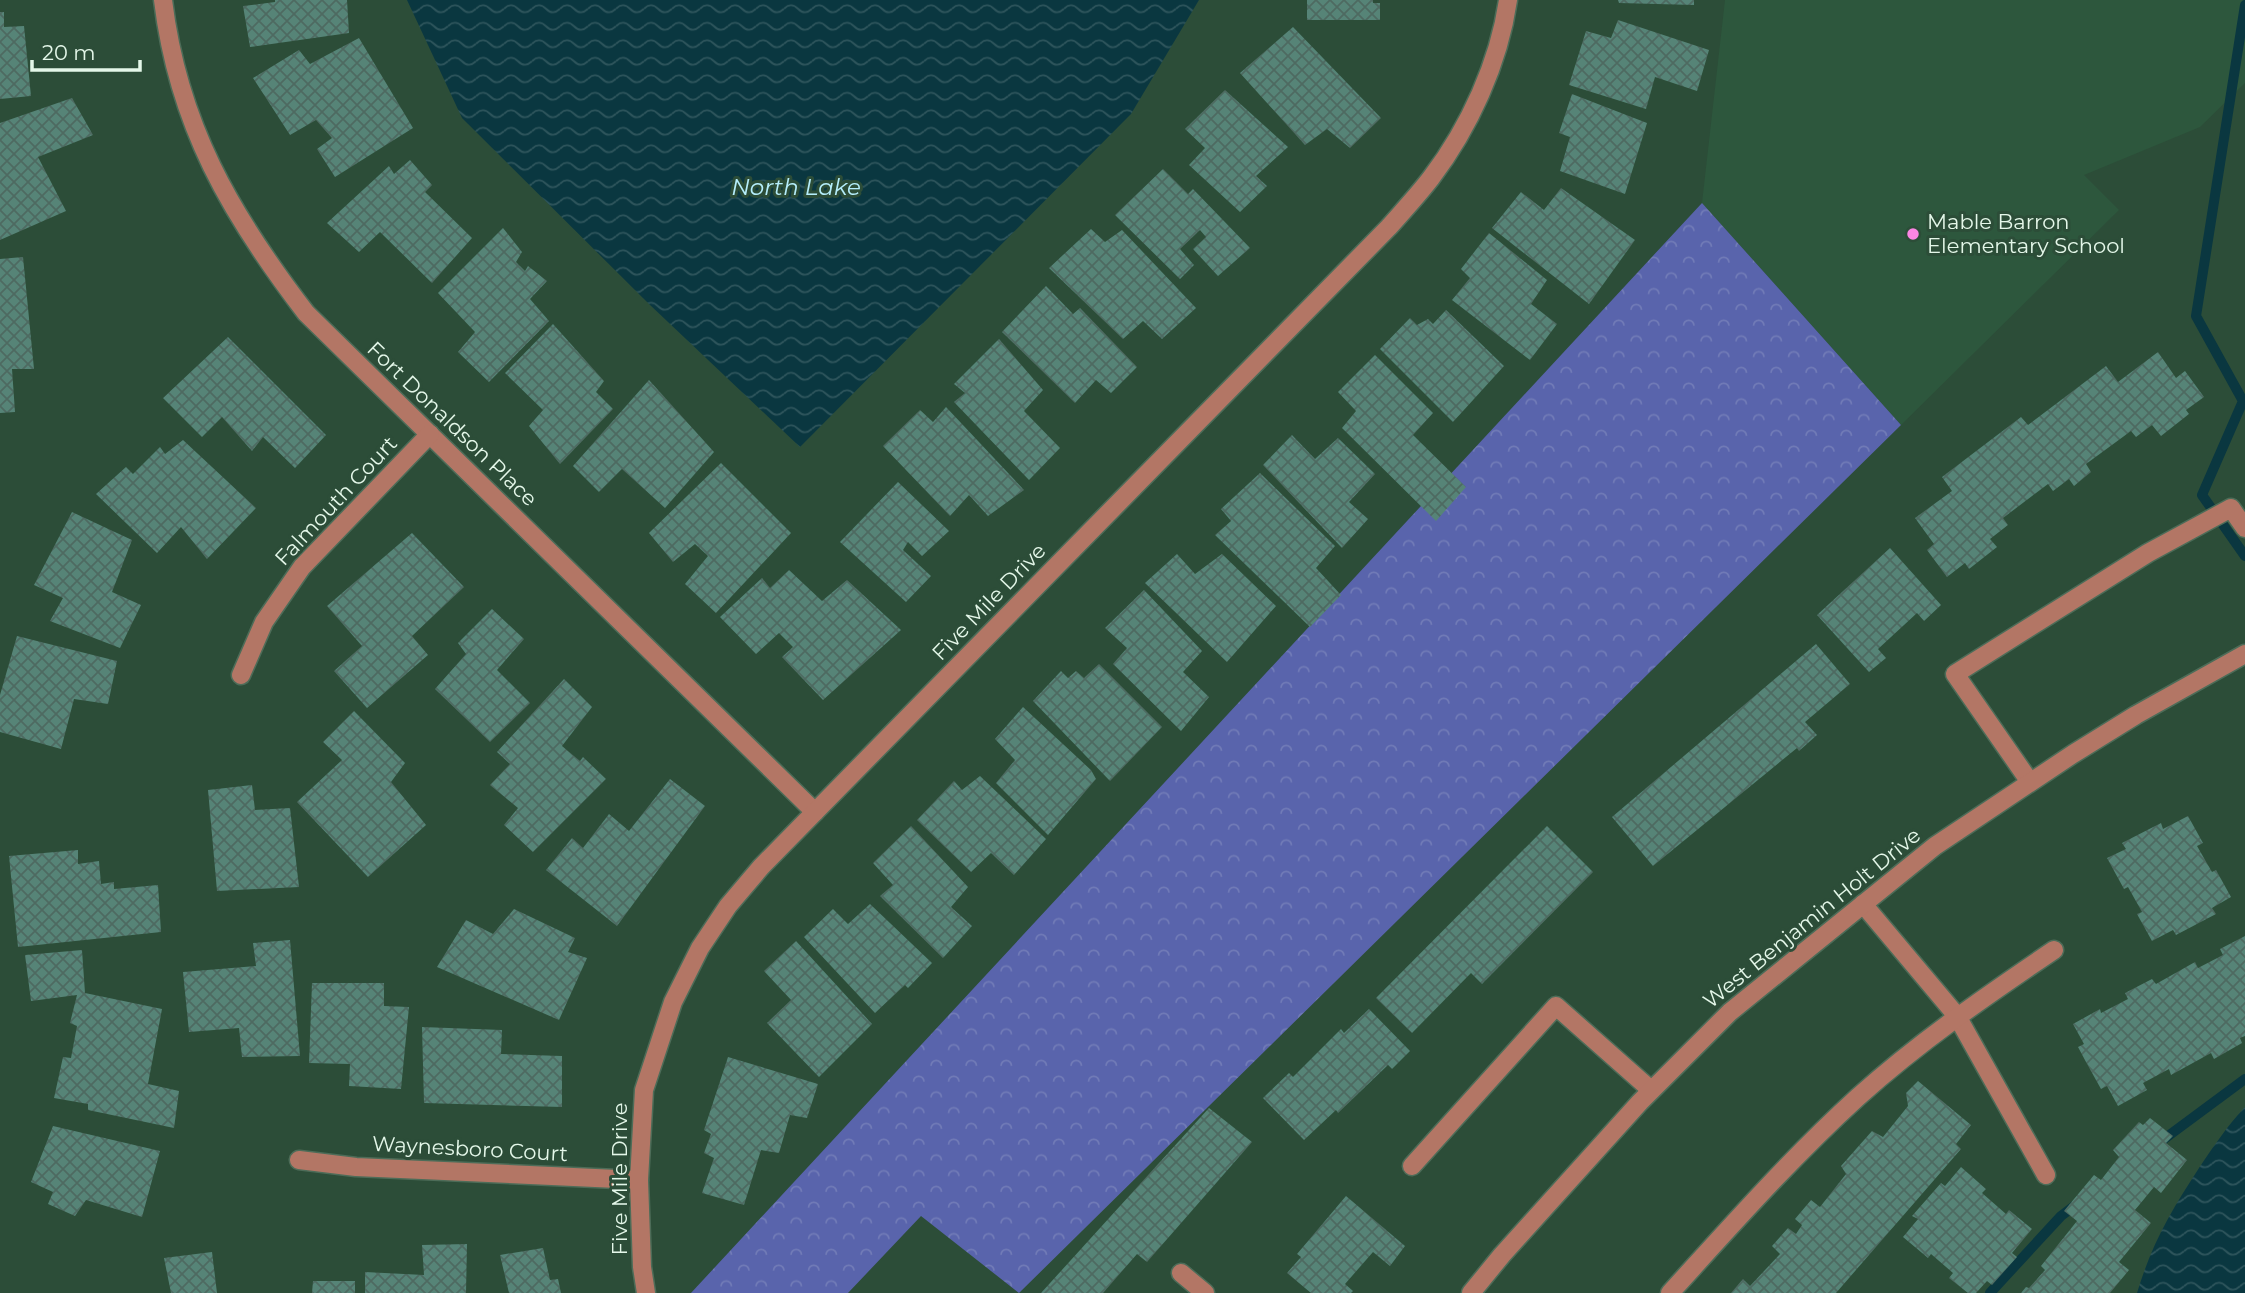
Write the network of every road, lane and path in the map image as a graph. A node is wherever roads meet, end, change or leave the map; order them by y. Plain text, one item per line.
1 (163, 0) edge
2 (1508, 0) edge
3 (430, 434) junction
4 (2245, 528) edge
5 (2245, 654) edge
6 (241, 675) dead end
7 (2030, 782) junction
8 (815, 812) junction
9 (1863, 904) junction
10 (2054, 950) dead end
11 (1956, 1016) junction
12 (1651, 1090) junction
13 (299, 1160) dead end
14 (1412, 1166) dead end
15 (2046, 1175) dead end
16 (639, 1180) junction
17 (1181, 1273) dead end
18 (646, 1293) edge
19 (1205, 1293) edge
20 (1471, 1293) edge
21 (1670, 1293) edge

1 - 3 street, Fort Donaldson Place
2 - 8 street, Five Mile Drive
3 - 6 street, Falmouth Court
3 - 8 street, Fort Donaldson Place
4 - 7 street
5 - 7 street, West Benjamin Holt Drive
7 - 9 street, West Benjamin Holt Drive
8 - 16 street, Five Mile Drive
9 - 11 street
9 - 12 street, West Benjamin Holt Drive
10 - 11 street
11 - 15 street
11 - 21 street
12 - 14 street
12 - 20 street, West Benjamin Holt Drive
13 - 16 street, Waynesboro Court
16 - 18 street, Five Mile Drive
17 - 19 street

